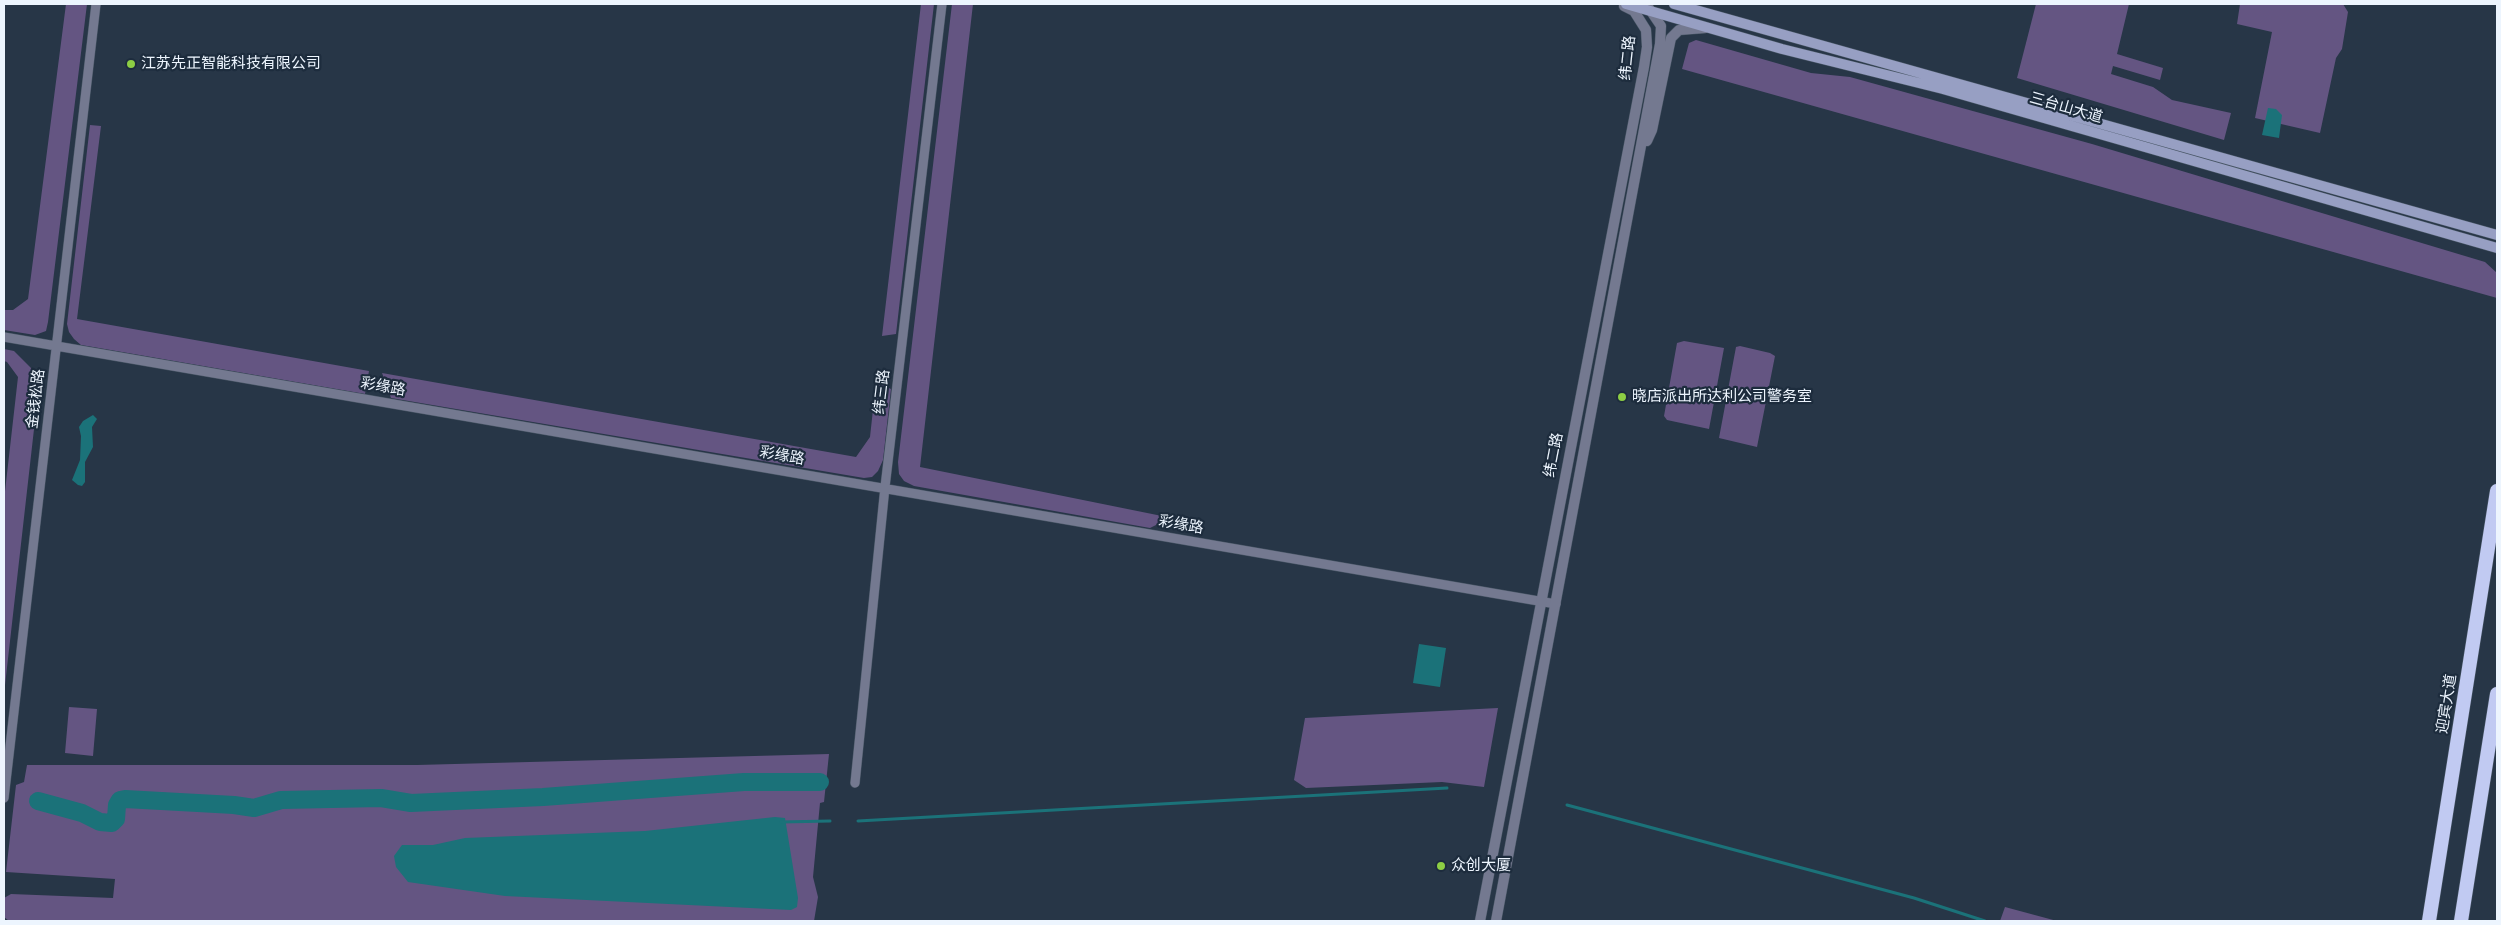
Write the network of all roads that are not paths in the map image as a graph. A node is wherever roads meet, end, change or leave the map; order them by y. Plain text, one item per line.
1 (96, 4) edge
2 (942, 4) edge
3 (1621, 4) edge
4 (1626, 4) edge
5 (1674, 4) edge
6 (1649, 8) edge
7 (1708, 28) junction
8 (1638, 163) junction
9 (2497, 234) edge
10 (2497, 248) edge
11 (4, 337) edge
12 (56, 345) junction
13 (885, 487) junction
14 (2497, 491) edge
15 (1540, 601) junction
16 (1556, 604) junction
17 (2497, 694) edge
18 (855, 783) dead end
19 (4, 798) edge
20 (1480, 921) edge
21 (1496, 921) edge
22 (2429, 921) edge
23 (2461, 921) edge

1 - 12 street, 金钱松路
2 - 13 street, 纬三路
3 - 15 street, 纬二路
4 - 6 main road, 三台山大道
5 - 9 main road, 三台山大道
6 - 7 main road, 三台山大道
6 - 8 street, 纬二路
7 - 8 street
7 - 10 main road, 三台山大道
8 - 16 street, 纬二路
11 - 12 street, 彩缘路
12 - 13 street, 彩缘路
12 - 19 street, 金钱松路
13 - 15 street, 彩缘路
13 - 18 street, 纬三路
14 - 22 highway, 迎宾大道
15 - 16 street, 彩缘路
15 - 20 street, 纬二路
16 - 21 street, 纬二路
17 - 23 highway

